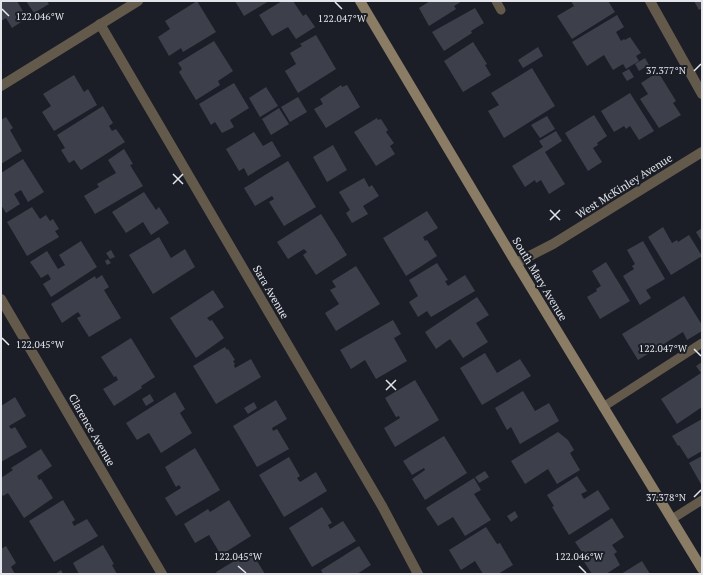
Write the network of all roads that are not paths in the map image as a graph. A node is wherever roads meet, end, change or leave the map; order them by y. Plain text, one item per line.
1 (138, 1) edge
2 (360, 1) edge
3 (496, 1) edge
4 (650, 1) edge
5 (501, 10) dead end
6 (100, 24) junction
7 (1, 86) edge
8 (702, 94) edge
9 (702, 152) edge
10 (516, 263) junction
11 (1, 299) edge
12 (702, 342) edge
13 (603, 407) junction
14 (702, 500) edge
15 (672, 519) junction
16 (702, 569) edge
17 (162, 574) edge
18 (418, 574) edge

1 - 6 street
2 - 10 main road, South Mary Avenue
3 - 5 lane
4 - 8 street
6 - 7 street
6 - 18 street, Sara Avenue
9 - 10 street, West McKinley Avenue
10 - 13 main road, South Mary Avenue
11 - 17 street, Clarence Avenue
12 - 13 lane
13 - 15 main road, South Mary Avenue
14 - 15 lane
15 - 16 main road, South Mary Avenue

